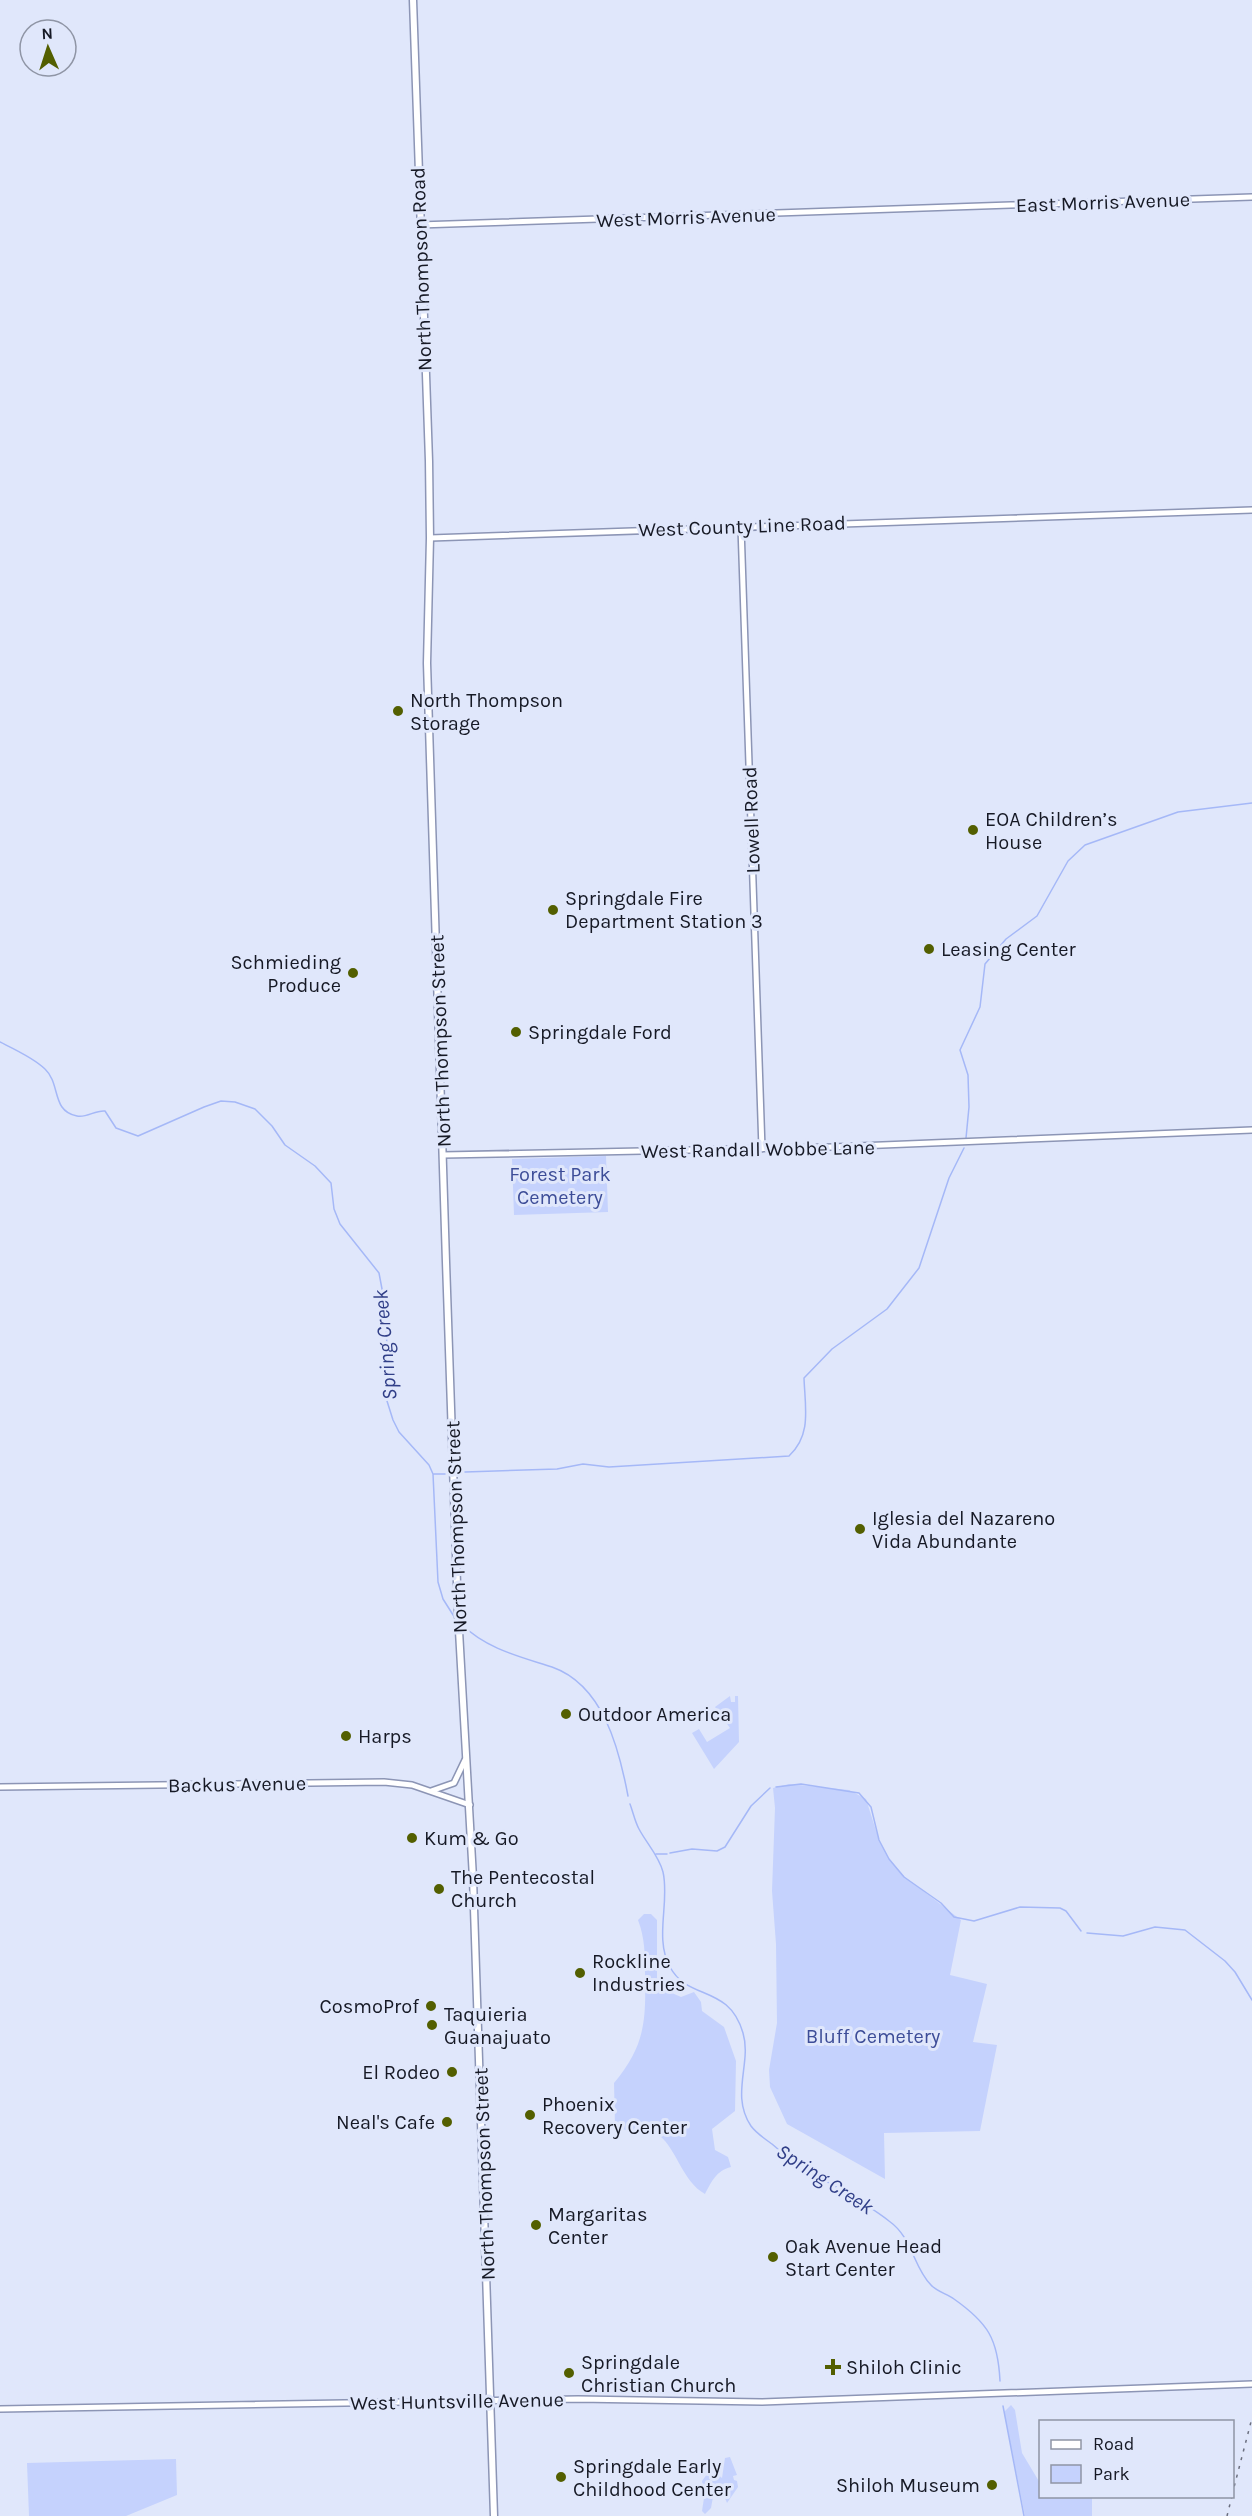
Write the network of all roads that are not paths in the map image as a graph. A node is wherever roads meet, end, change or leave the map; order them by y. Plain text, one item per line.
1 (413, 0) edge
2 (1252, 197) edge
3 (954, 207) joint
4 (419, 225) junction
5 (1252, 510) edge
6 (741, 527) junction
7 (430, 538) junction
8 (1252, 1130) edge
9 (762, 1149) junction
10 (443, 1155) junction
11 (467, 1756) junction
12 (0, 1787) edge
13 (431, 1791) junction
14 (470, 1805) junction
15 (1252, 2384) edge
16 (492, 2400) junction
17 (0, 2409) edge
18 (494, 2516) edge

1 - 4 main road, North Thompson Road
2 - 3 street, East Morris Avenue
3 - 4 street, West Morris Avenue
4 - 7 main road, North Thompson Road
5 - 6 street, West County Line Road
6 - 7 street, West County Line Road
6 - 9 street, Lowell Road
7 - 10 main road, North Thompson Street
8 - 9 street, West Randall Wobbe Lane
9 - 10 street, West Randall Wobbe Lane
10 - 11 main road, North Thompson Street
11 - 13 street
11 - 14 main road, North Thompson Street
12 - 13 street, Backus Avenue
13 - 14 street, Backus Avenue
14 - 16 main road, North Thompson Street
15 - 16 street, West Huntsville Avenue
16 - 17 street, West Huntsville Avenue
16 - 18 main road, North Thompson Street

